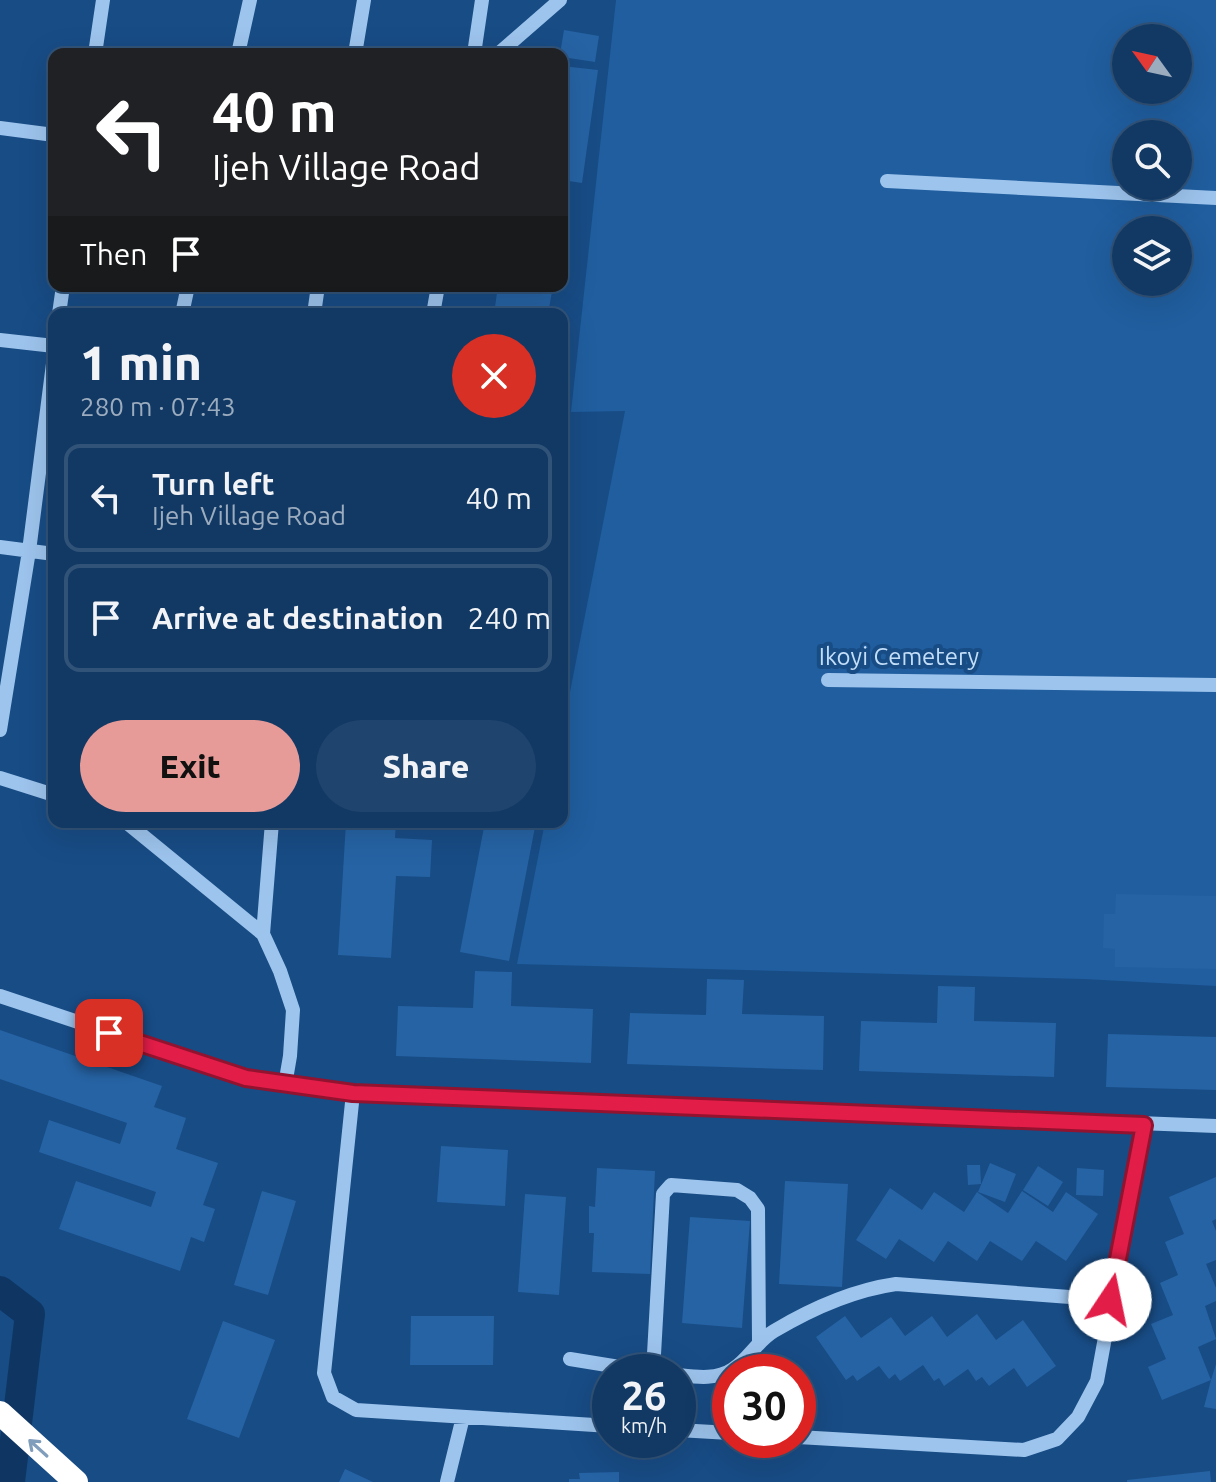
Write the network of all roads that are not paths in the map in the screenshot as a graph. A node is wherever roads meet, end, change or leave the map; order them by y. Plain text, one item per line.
1 (103, 0) edge
2 (250, 0) edge
3 (364, 0) edge
4 (482, 0) edge
5 (560, 0) edge
6 (96, 48) edge
7 (239, 48) edge
8 (356, 48) edge
9 (475, 48) edge
10 (505, 48) edge
11 (0, 128) edge
12 (48, 134) edge
13 (887, 181) dead end
14 (1216, 198) edge
15 (0, 340) edge
16 (48, 345) edge
17 (48, 403) edge
18 (0, 547) edge
19 (29, 551) junction
20 (48, 553) edge
21 (828, 680) dead end
22 (1216, 685) edge
23 (0, 730) edge
24 (0, 778) edge
25 (48, 793) edge
26 (133, 828) edge
27 (272, 828) edge
28 (263, 934) junction
29 (0, 996) edge
30 (285, 1085) junction
31 (353, 1093) junction
32 (1144, 1125) junction
33 (1216, 1126) edge
34 (1110, 1300) junction
35 (759, 1341) junction
36 (653, 1354) edge
37 (570, 1359) dead end
38 (592, 1362) edge
39 (696, 1375) edge
40 (0, 1413) edge
41 (463, 1417) junction
42 (592, 1425) edge
43 (816, 1438) edge
44 (76, 1482) edge
45 (447, 1482) edge

1 - 6 street
2 - 7 street
3 - 8 street
4 - 9 street
5 - 10 street
11 - 12 street
13 - 14 street
15 - 16 street
17 - 19 street
18 - 19 street
19 - 20 street
19 - 23 street
21 - 22 street
24 - 25 street
26 - 28 street
27 - 28 street
28 - 30 street
29 - 30 street
30 - 31 street
31 - 32 street
31 - 41 street
32 - 33 street
32 - 34 street
34 - 35 street
34 - 43 street
35 - 36 street
35 - 39 street
37 - 38 street
44 -> 40 highway
41 - 42 street
41 - 45 street

